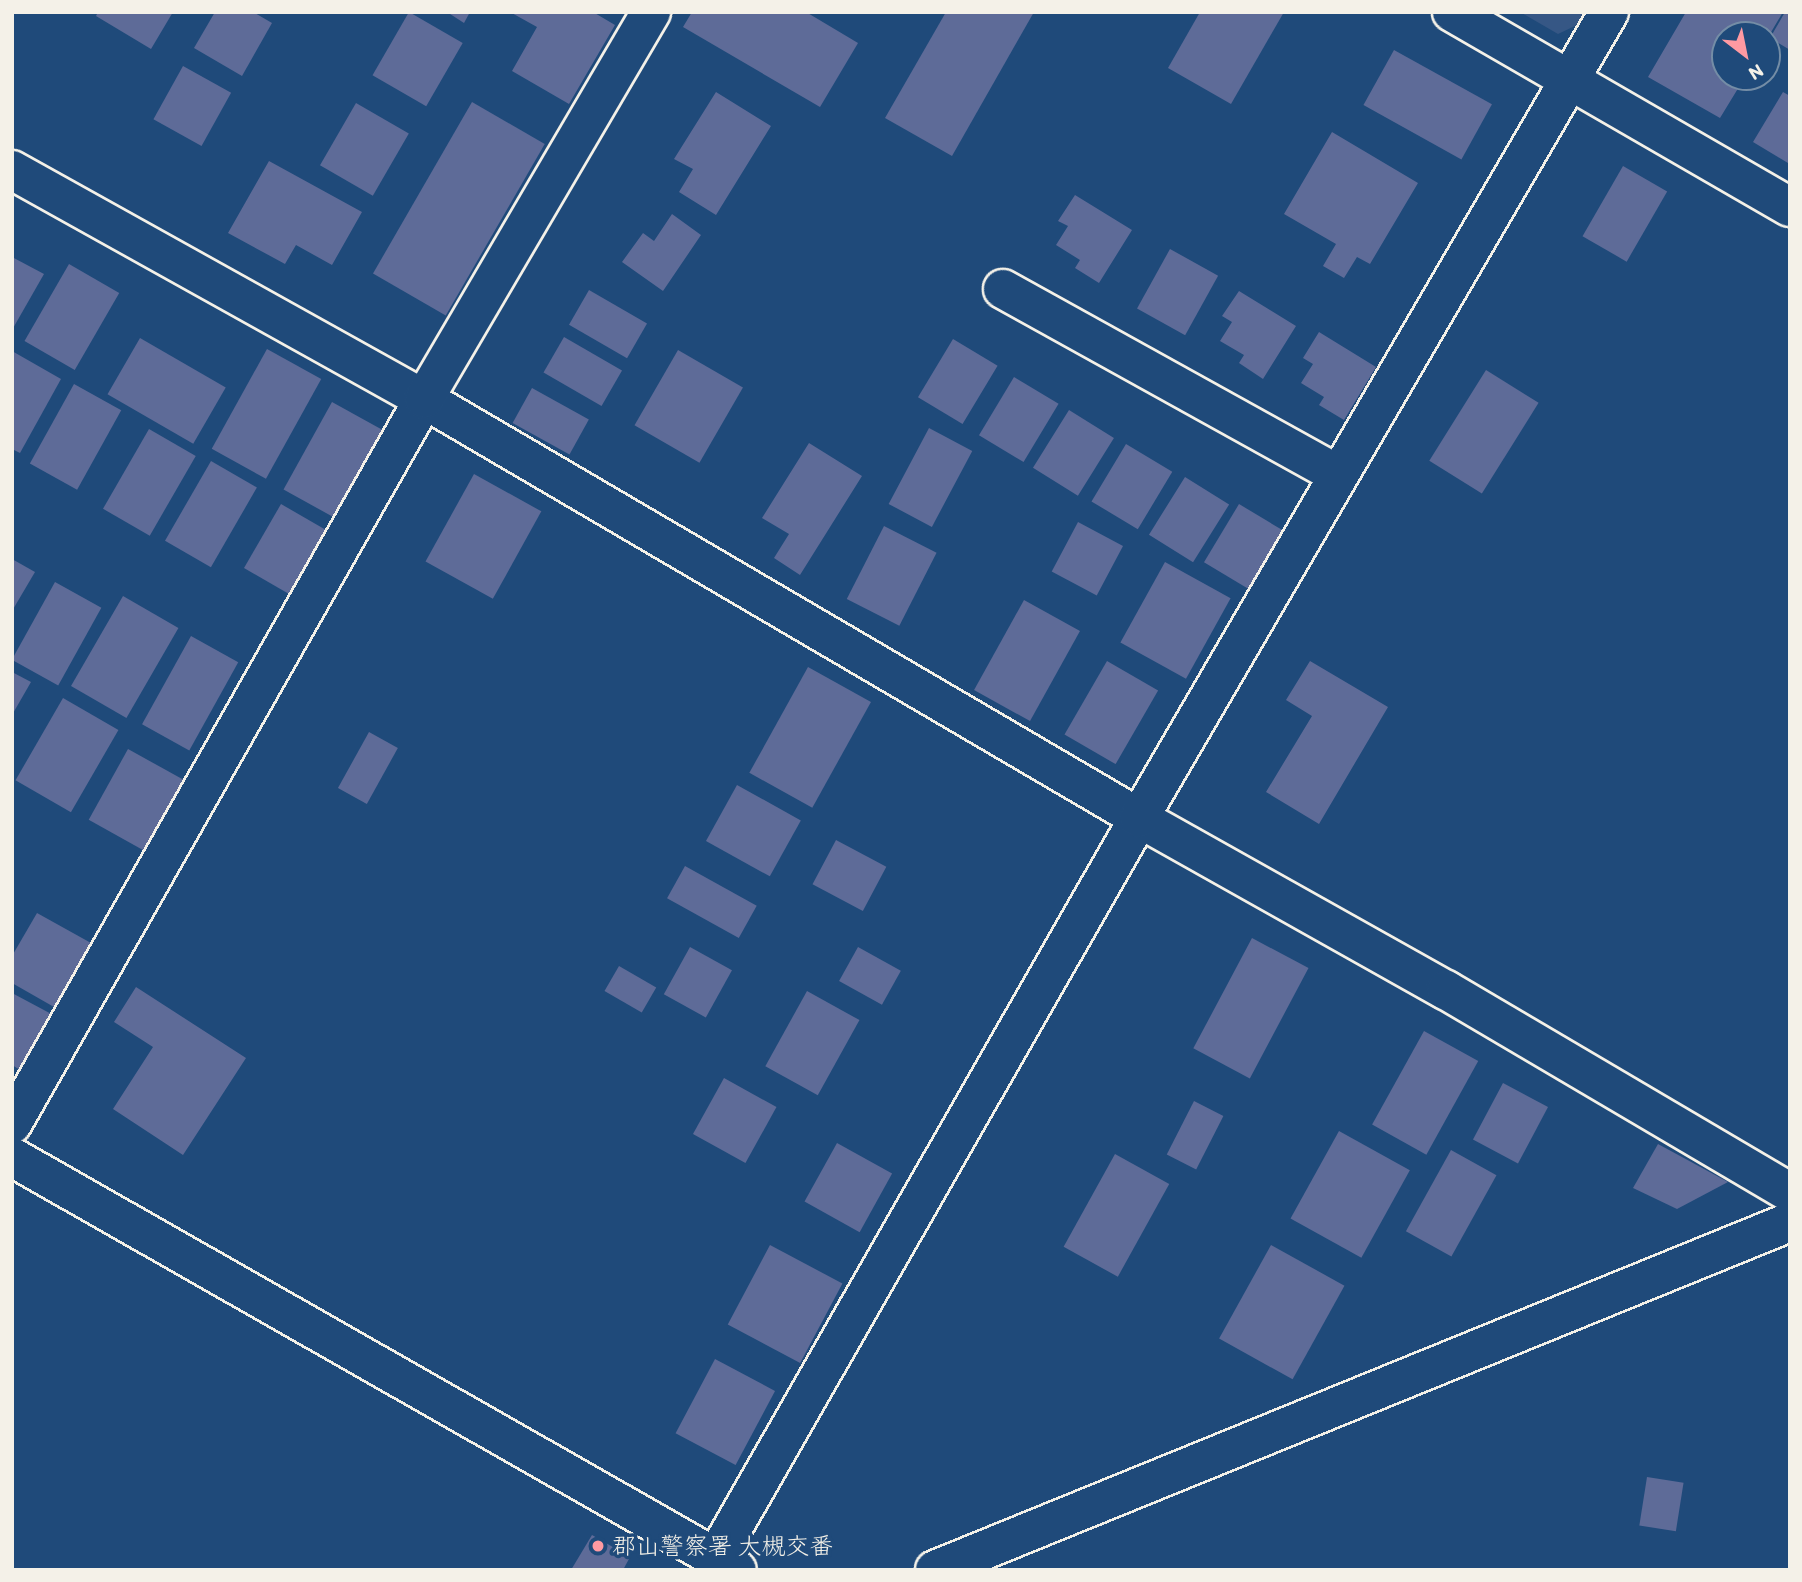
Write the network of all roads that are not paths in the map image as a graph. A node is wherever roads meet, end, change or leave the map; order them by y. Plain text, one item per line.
1 (651, 12) edge
2 (1452, 12) edge
3 (1609, 12) edge
4 (1570, 80) junction
5 (12, 170) edge
6 (1790, 207) edge
7 (1003, 289) dead end
8 (424, 399) junction
9 (1338, 475) junction
10 (1139, 818) junction
11 (12, 1124) edge
12 (12, 1157) edge
13 (1790, 1193) edge
14 (1790, 1222) edge
15 (726, 1563) edge
16 (935, 1570) edge

1 - 8 street
2 - 4 street
3 - 4 street
4 - 6 street
4 - 9 street
5 - 8 street
7 - 9 street
8 - 10 street
8 - 11 street
9 - 10 street
10 - 13 street
10 - 15 street
12 - 15 street
14 - 16 street

